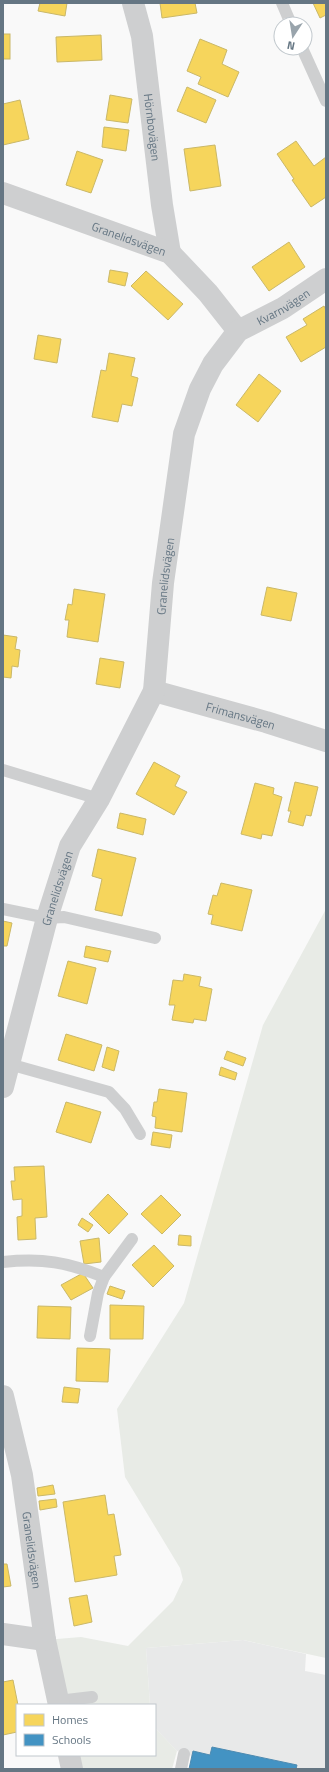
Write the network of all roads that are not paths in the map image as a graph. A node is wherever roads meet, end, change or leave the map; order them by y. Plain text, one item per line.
1 (133, 3) edge
2 (282, 3) edge
3 (288, 16) edge
4 (306, 56) edge
5 (326, 101) edge
6 (3, 193) edge
7 (170, 253) junction
8 (326, 279) edge
9 (238, 331) junction
10 (154, 691) junction
11 (326, 741) edge
12 (3, 770) edge
13 (99, 799) junction
14 (3, 909) edge
15 (46, 918) junction
16 (155, 938) dead end
17 (9, 1064) junction
18 (3, 1087) edge
19 (140, 1134) dead end
20 (132, 1239) dead end
21 (3, 1262) edge
22 (104, 1277) junction
23 (90, 1336) dead end
24 (3, 1396) edge
25 (3, 1634) edge
26 (45, 1640) junction
27 (92, 1697) dead end
28 (58, 1703) edge
29 (184, 1754) dead end
30 (69, 1756) edge
31 (72, 1769) edge
32 (181, 1769) edge

1 - 7 street, Hörnbovägen
2 - 3 lane
4 - 5 lane
6 - 7 street, Granelidsvägen
7 - 9 street, Granelidsvägen
8 - 9 street, Kvarnvägen
9 - 10 street, Granelidsvägen
10 - 11 street, Frimansvägen
10 - 13 street, Granelidsvägen
12 - 13 lane
13 - 15 street, Granelidsvägen
14 - 15 lane
15 - 16 lane
15 - 17 street, Granelidsvägen
17 - 18 street, Granelidsvägen
17 - 19 lane
20 - 22 lane
21 - 22 lane
22 - 23 lane
24 - 26 street, Granelidsvägen
25 - 26 street
26 - 28 street, Granelidsvägen
27 - 28 lane
29 - 32 lane
30 - 31 street

